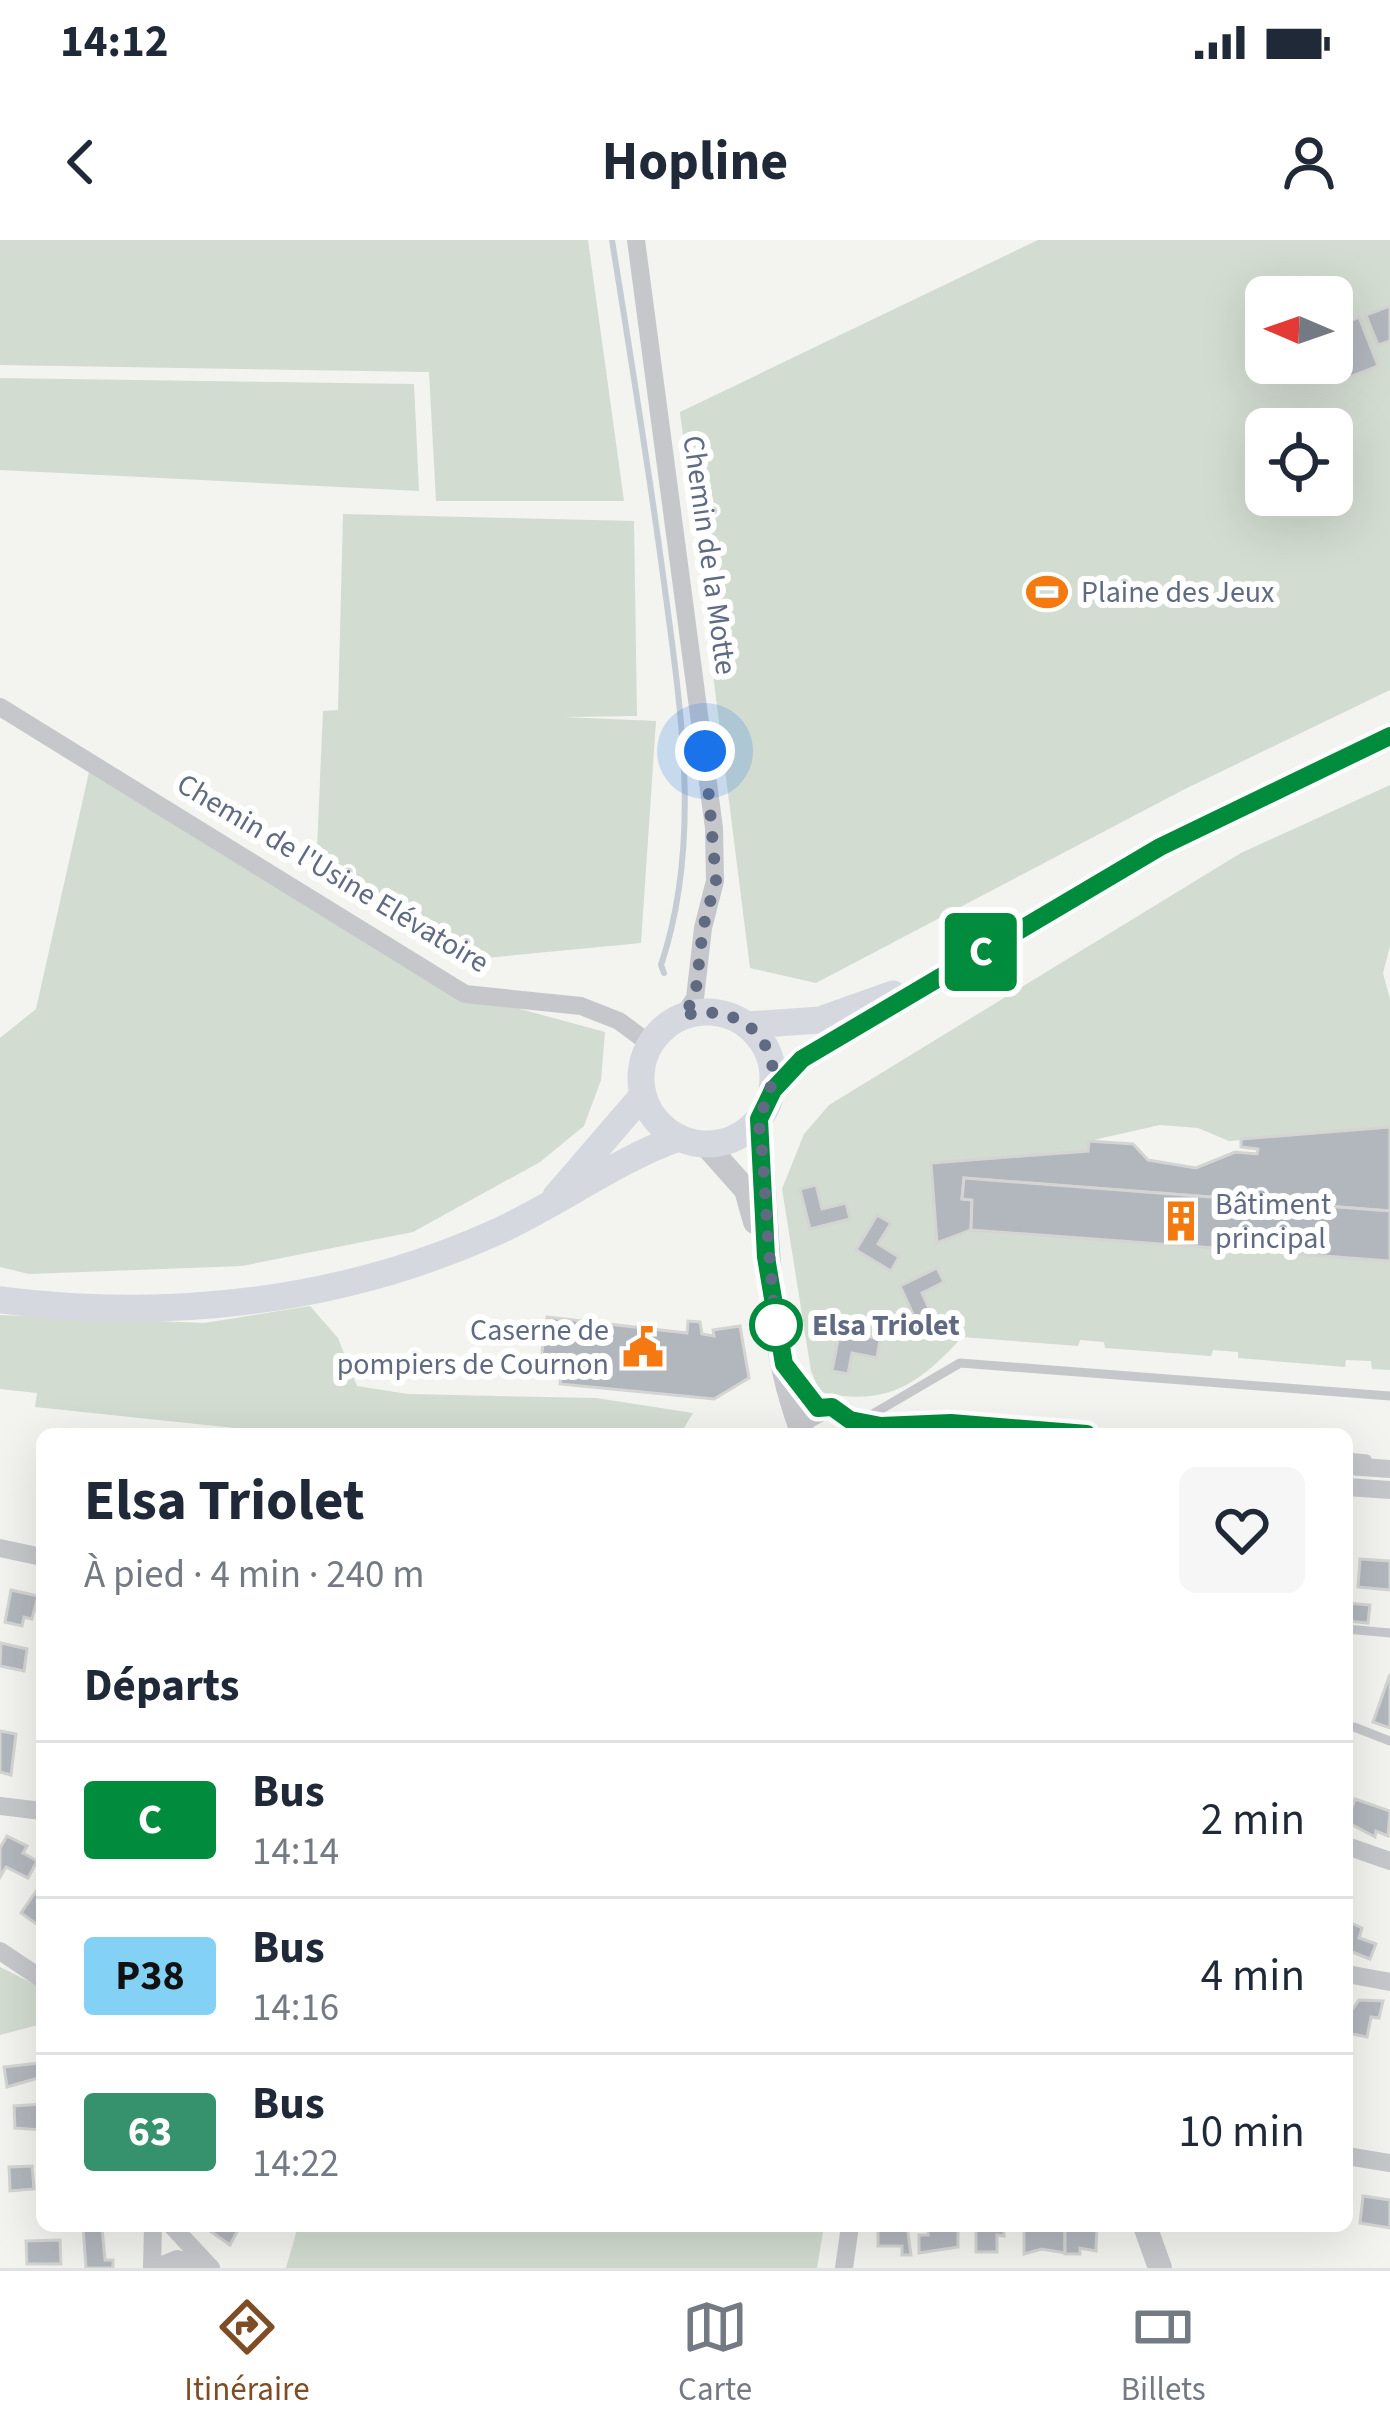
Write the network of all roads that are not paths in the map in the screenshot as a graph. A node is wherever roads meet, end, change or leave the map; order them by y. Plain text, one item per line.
1 (638, 246) edge
2 (0, 707) edge
3 (1390, 736) edge
4 (936, 978) junction
5 (682, 1016) junction
6 (748, 1025) junction
7 (650, 1044) junction
8 (773, 1090) junction
9 (643, 1095) junction
10 (759, 1119) junction
11 (678, 1138) junction
12 (706, 1145) junction
13 (551, 1201) junction
14 (766, 1257) junction
15 (0, 1300) edge
16 (1390, 1396) edge
17 (806, 1423) edge
18 (855, 1425) edge
19 (881, 1426) junction
20 (892, 1428) edge
21 (1013, 1428) edge
22 (1353, 1462) edge
23 (1390, 1465) edge
24 (1353, 1487) edge
25 (1390, 1490) edge
26 (0, 1548) edge
27 (36, 1557) edge
28 (1353, 1630) edge
29 (1390, 1633) edge
30 (1354, 1727) dead end
31 (1390, 1741) edge
32 (0, 1806) edge
33 (36, 1809) edge
34 (1353, 1848) edge
35 (1390, 1861) edge
36 (0, 1952) edge
37 (1353, 1974) edge
38 (36, 1975) edge
39 (1390, 1982) edge
40 (1353, 2157) edge
41 (1390, 2163) edge
42 (153, 2232) edge
43 (181, 2232) edge
44 (849, 2232) edge
45 (1147, 2232) edge
46 (153, 2268) edge
47 (844, 2268) edge
48 (1160, 2268) edge

1 - 5 street, Chemin de la Motte
2 - 7 street, Chemin de l'Usine Elévatoire
3 - 4 main road
4 - 6 main road
4 - 8 main road
5 - 6 main road
5 - 7 main road
6 - 8 main road
7 - 9 main road
8 - 10 main road
9 - 11 main road
9 - 13 main road
10 - 12 main road
10 - 14 street
11 - 12 main road
11 - 13 main road
12 - 14 street
13 - 15 main road
14 - 17 street
16 - 18 lane
17 - 18 street
18 - 19 street
19 - 20 street
19 - 21 lane
22 - 23 street
24 - 25 street
26 - 27 street
28 - 29 lane
30 - 31 lane
32 - 33 street
34 - 35 street
36 - 38 street
37 - 39 street
40 - 41 street
42 - 46 street
43 - 46 street
44 - 47 street
45 - 48 street

